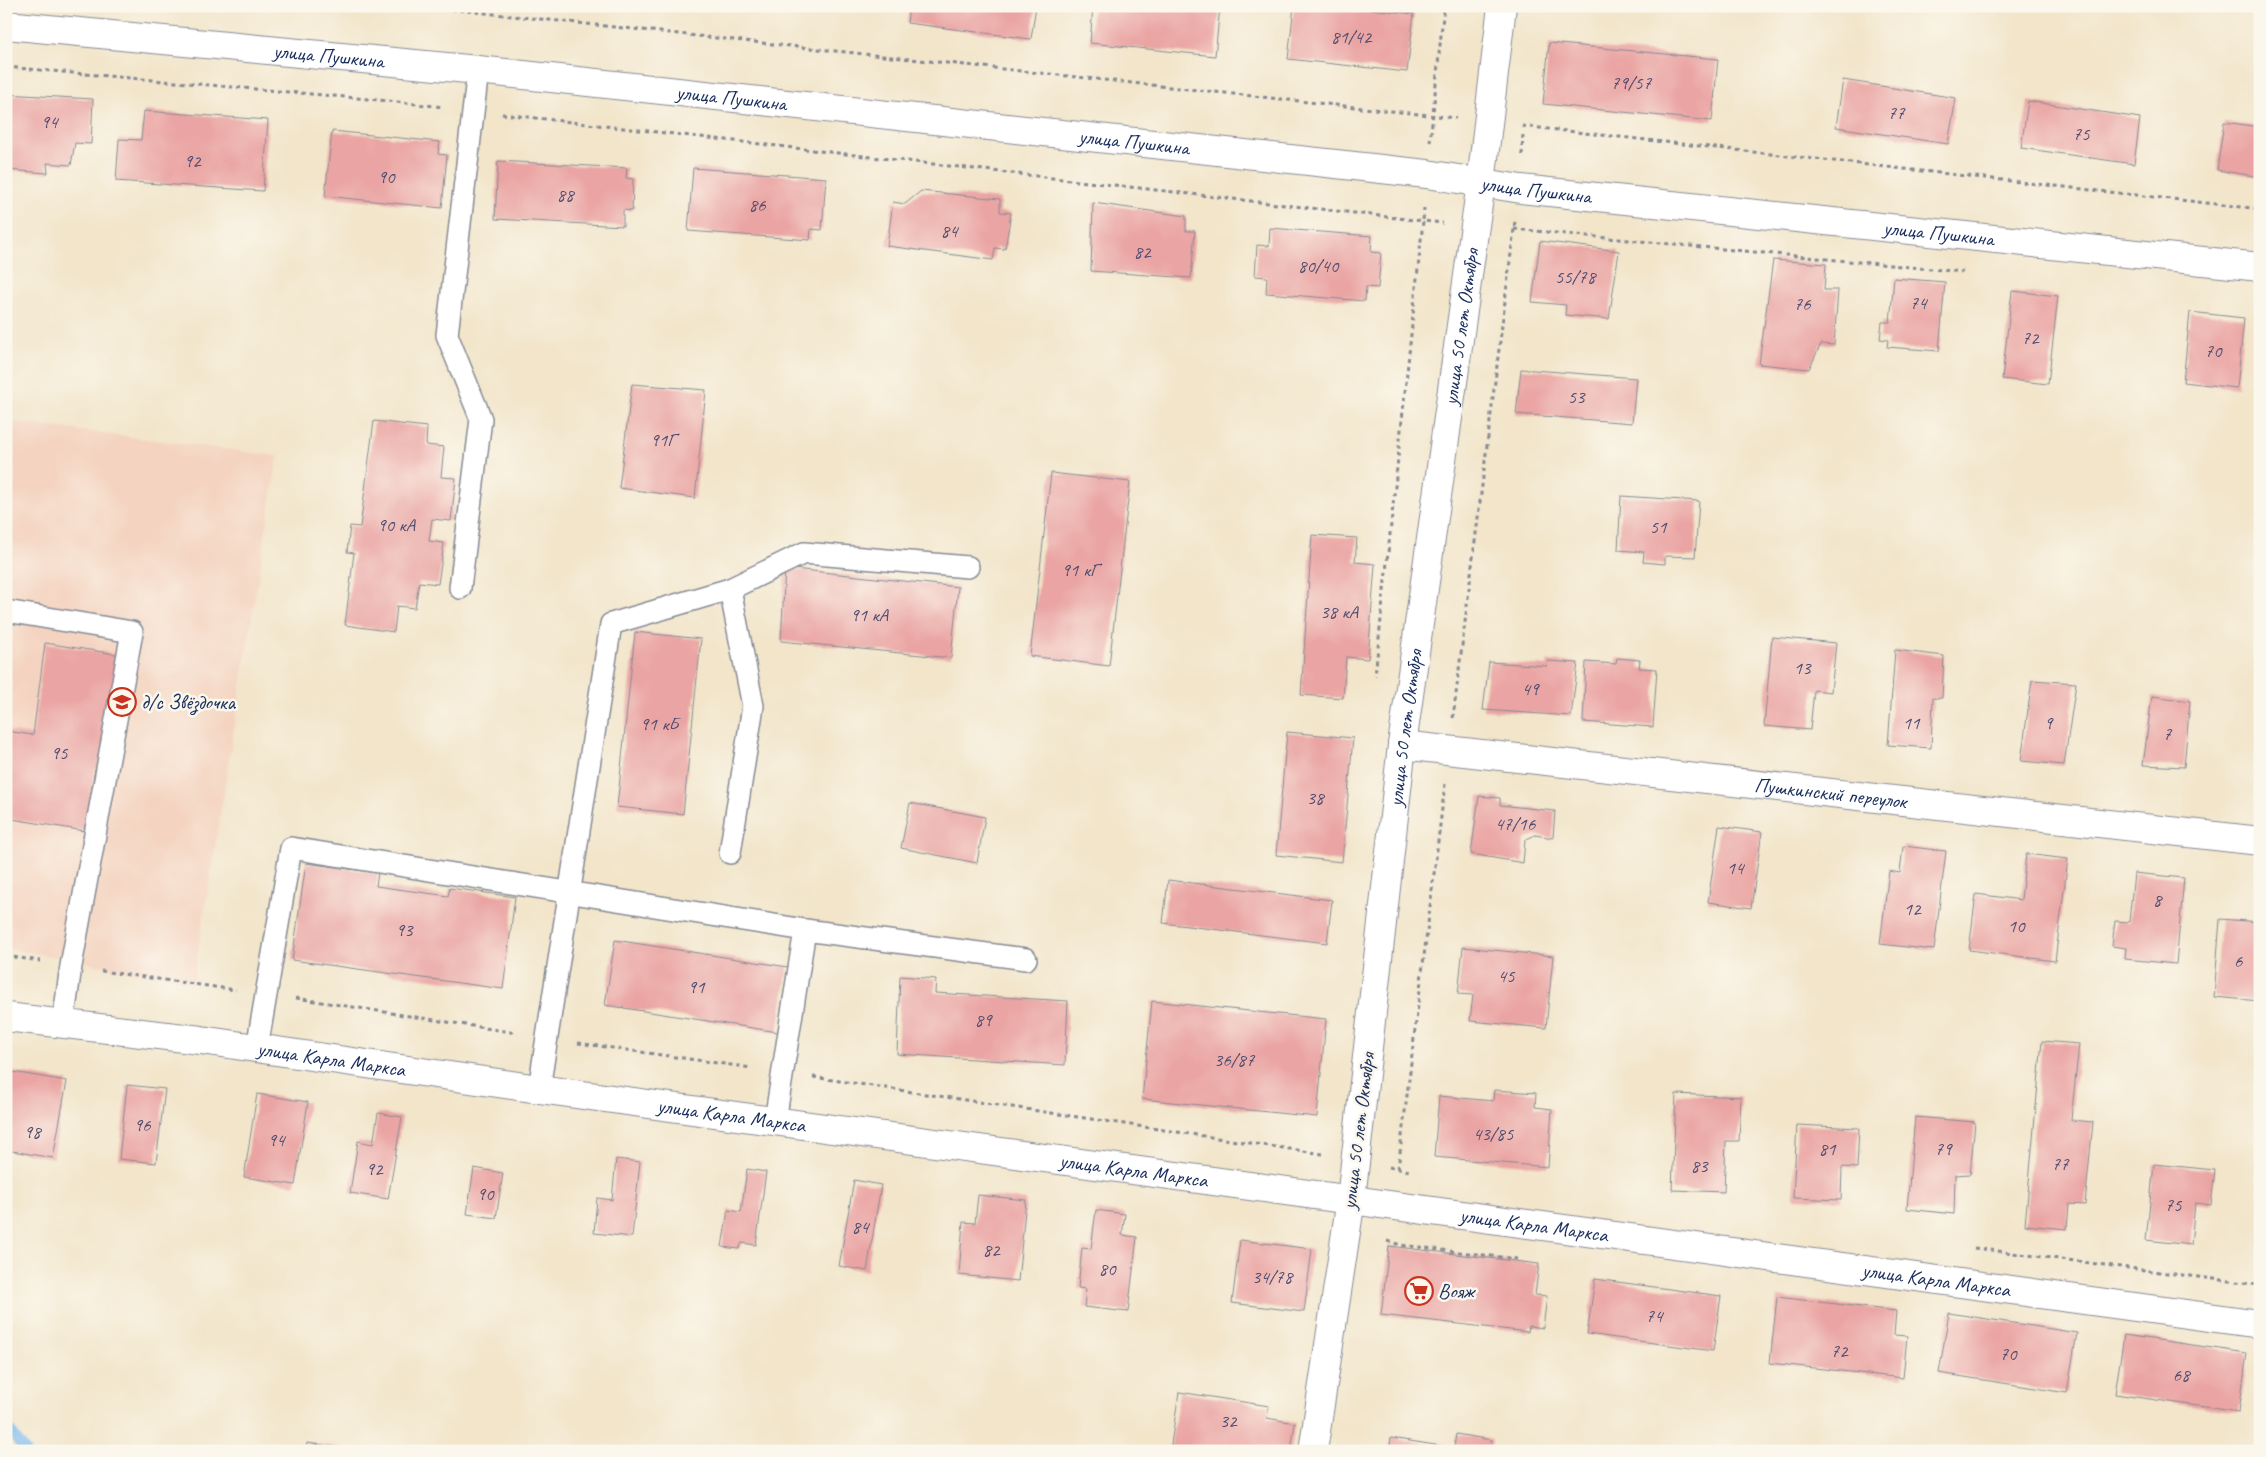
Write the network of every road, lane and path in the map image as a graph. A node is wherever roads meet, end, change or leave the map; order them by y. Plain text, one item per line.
1 (420, 6) edge
2 (1502, 6) edge
3 (6, 25) edge
4 (6, 67) edge
5 (478, 70) junction
6 (474, 111) junction
7 (1524, 117) dead end
8 (1489, 122) junction
9 (1524, 126) junction
10 (1481, 183) junction
11 (1521, 189) junction
12 (2260, 209) edge
13 (2260, 267) edge
14 (968, 566) dead end
15 (460, 588) dead end
16 (730, 589) junction
17 (6, 611) edge
18 (1375, 678) dead end
19 (1402, 746) junction
20 (1449, 751) junction
21 (2260, 841) edge
22 (730, 853) dead end
23 (571, 893) junction
24 (805, 930) junction
25 (6, 956) edge
26 (1026, 959) dead end
27 (72, 966) junction
28 (267, 994) junction
29 (6, 1017) edge
30 (63, 1024) junction
31 (547, 1038) junction
32 (257, 1048) junction
33 (783, 1073) junction
34 (539, 1089) junction
35 (775, 1121) junction
36 (1355, 1160) junction
37 (1398, 1169) junction
38 (1412, 1172) dead end
39 (1351, 1199) junction
40 (1965, 1247) dead end
41 (2260, 1285) edge
42 (2260, 1324) edge
43 (1313, 1451) edge

1 - 8 path
2 - 8 main road, улица 50 лет Октября
3 - 5 main road, улица Пушкина
4 - 6 path
5 - 6 lane
5 - 10 main road, улица Пушкина
6 - 15 lane
6 - 18 path
7 - 9 path
8 - 9 path
8 - 10 main road, улица 50 лет Октября
9 - 11 path
9 - 12 path
10 - 11 main road, улица Пушкина
10 - 19 main road, улица 50 лет Октября
11 - 13 main road, улица Пушкина
11 - 20 path
14 - 16 lane
16 - 22 lane
16 - 23 lane
17 - 27 lane
19 - 20 main road, Пушкинский переулок
19 - 36 main road, улица 50 лет Октября
20 - 21 main road, Пушкинский переулок
20 - 37 path
23 - 24 lane
23 - 28 lane
23 - 31 lane
24 - 26 lane
24 - 33 lane
25 - 27 path
27 - 28 path
27 - 30 lane
28 - 31 path
28 - 32 lane
29 - 30 main road, улица Карла Маркса
30 - 32 main road, улица Карла Маркса
31 - 33 path
31 - 34 lane
32 - 34 main road, улица Карла Маркса
33 - 35 lane
33 - 36 path
34 - 35 main road, улица Карла Маркса
35 - 39 main road, улица Карла Маркса
36 - 37 path
36 - 39 main road, улица 50 лет Октября
37 - 38 path
39 - 42 main road, улица Карла Маркса
39 - 43 main road, улица 50 лет Октября
40 - 41 path

